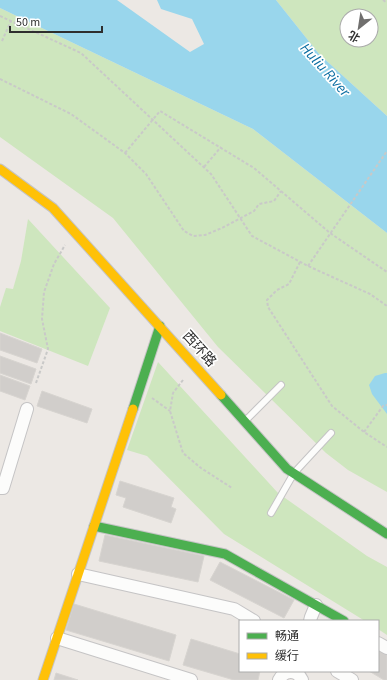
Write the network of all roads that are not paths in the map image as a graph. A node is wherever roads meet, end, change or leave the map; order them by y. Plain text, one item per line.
1 (0, 169) edge
2 (160, 326) junction
3 (281, 386) dead end
4 (27, 409) dead end
5 (245, 421) junction
6 (331, 433) dead end
7 (294, 473) junction
8 (0, 488) edge
9 (271, 513) dead end
10 (94, 526) junction
11 (387, 534) edge
12 (78, 574) junction
13 (316, 605) junction
14 (252, 620) edge
15 (310, 620) edge
16 (341, 620) edge
17 (57, 638) junction
18 (339, 672) edge
19 (297, 674) edge
20 (43, 680) edge
21 (191, 680) edge
22 (279, 680) edge
23 (352, 680) edge

1 - 2 street, 西环路
2 - 5 street, 西环路
2 - 10 street
3 - 5 lane
4 - 8 street
5 - 7 street, 西环路
6 - 7 lane
7 - 9 lane
7 - 11 street, 西环路
10 - 12 street
10 - 13 street
12 - 14 street
12 - 17 street
13 - 15 street
13 - 16 street
17 - 20 street
17 - 21 street
18 - 23 street
19 - 22 street

